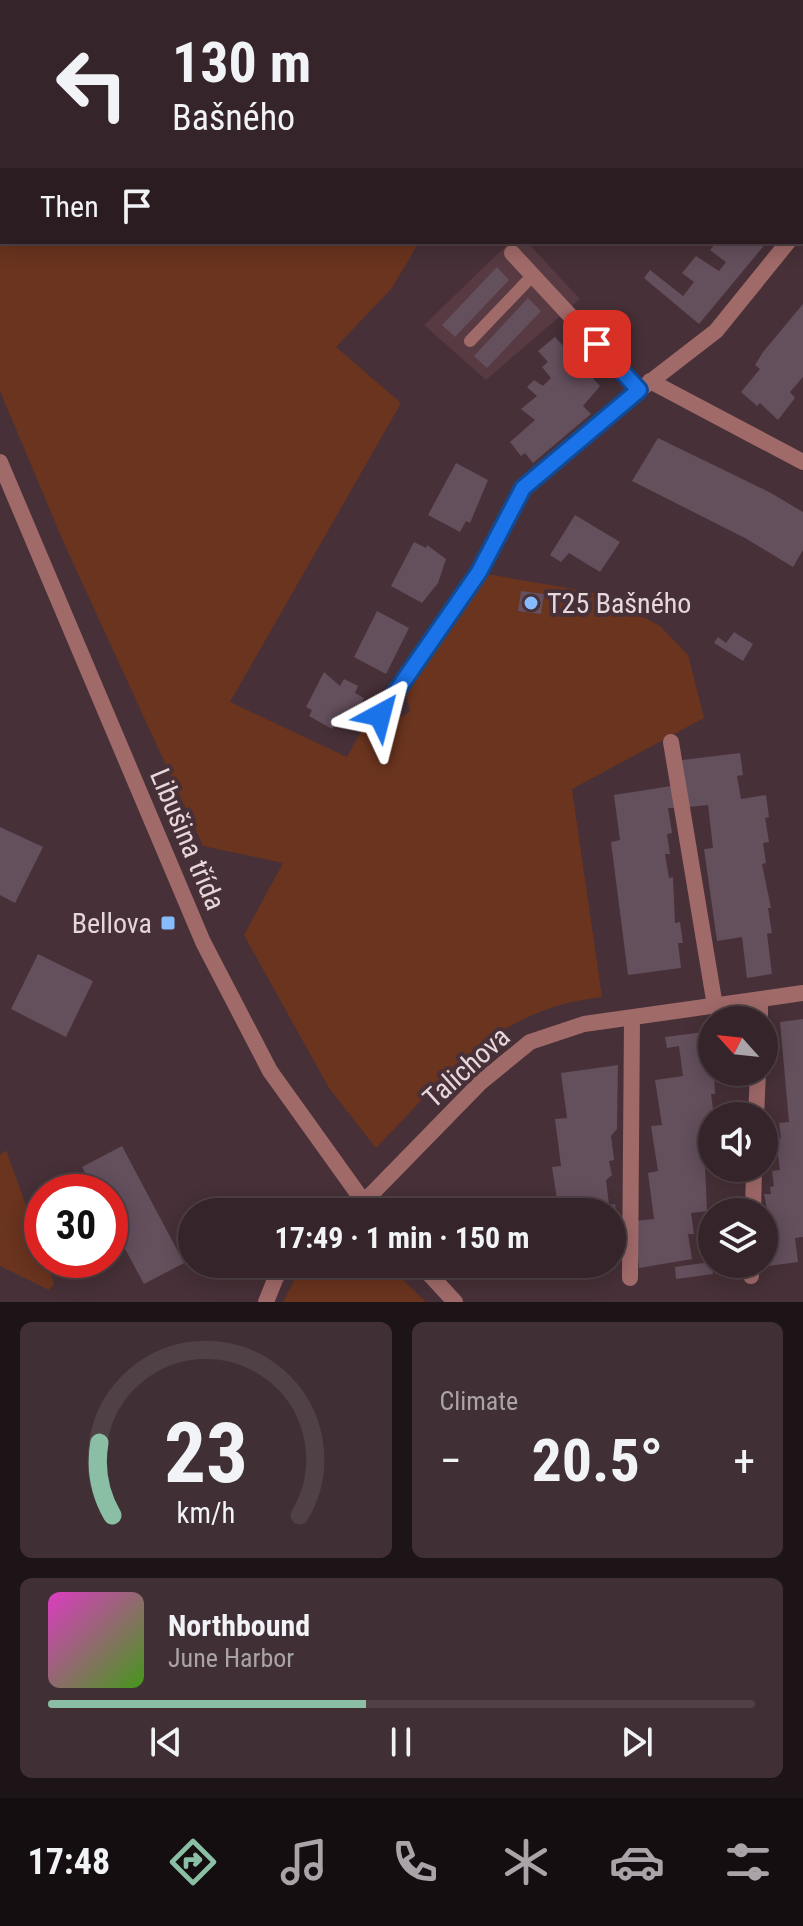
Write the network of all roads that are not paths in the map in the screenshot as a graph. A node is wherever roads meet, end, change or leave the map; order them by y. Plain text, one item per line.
1 (786, 244) edge
2 (512, 253) dead end
3 (533, 275) junction
4 (470, 341) dead end
5 (644, 386) junction
6 (0, 462) edge
7 (803, 462) edge
8 (380, 715) dead end
9 (671, 742) dead end
10 (803, 993) edge
11 (760, 1000) junction
12 (715, 1006) joint
13 (760, 1006) edge
14 (698, 1008) edge
15 (632, 1018) junction
16 (355, 1198) edge
17 (374, 1198) edge
18 (276, 1278) edge
19 (433, 1278) edge
20 (630, 1278) dead end
21 (266, 1302) edge
22 (455, 1302) edge

1 - 5 street
2 - 3 street
3 - 4 lane
3 - 5 street
5 - 7 street
5 - 8 street
6 - 16 street, Libušina třída
9 - 12 street
10 - 11 street, Talichova
11 - 12 street, Talichova
11 - 13 street
14 - 15 street, Talichova
15 - 17 street, Talichova
15 - 20 street
18 - 21 street
19 - 22 street

